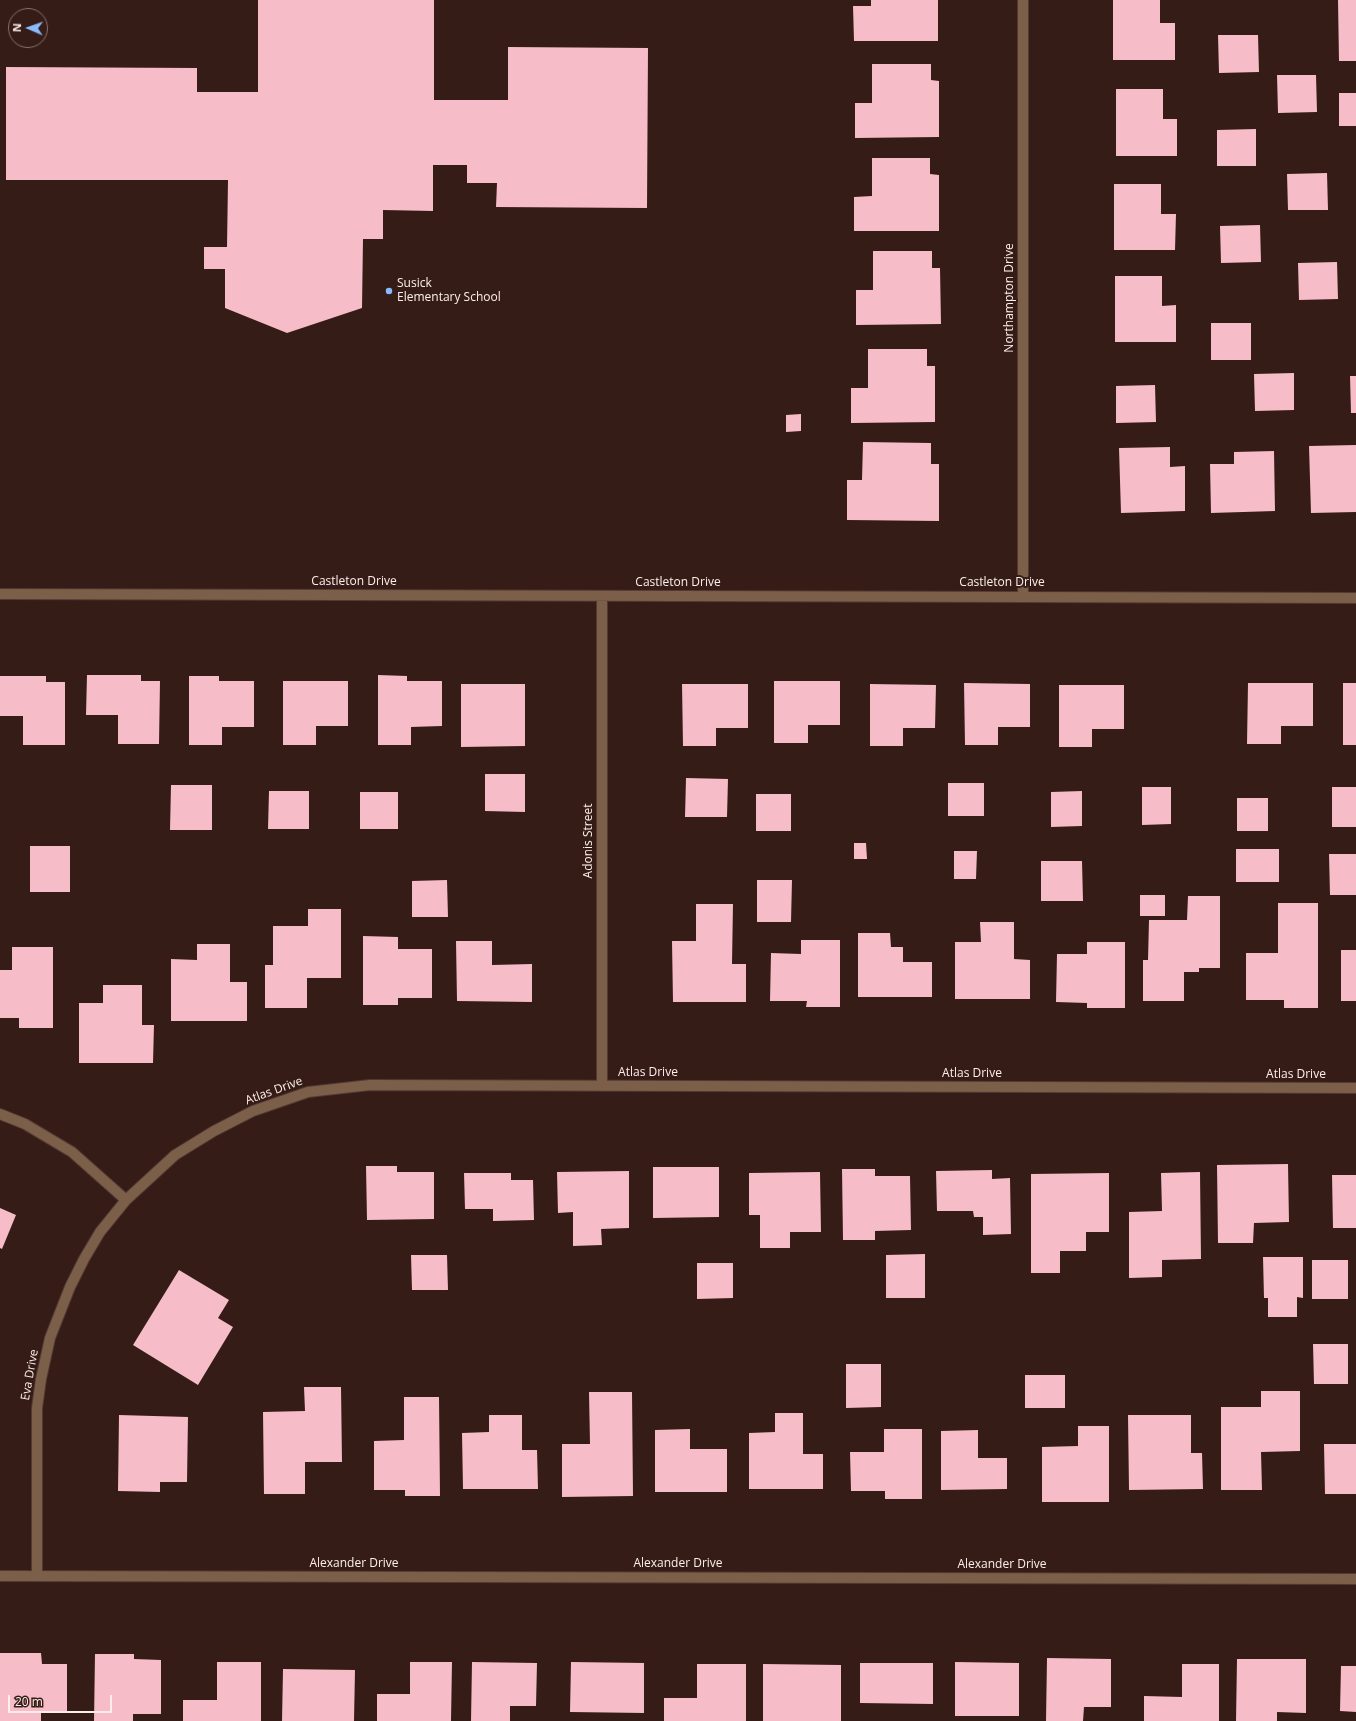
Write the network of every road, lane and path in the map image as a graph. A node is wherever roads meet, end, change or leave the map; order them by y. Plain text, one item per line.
1 (1023, 0) edge
2 (0, 594) edge
3 (602, 596) junction
4 (1023, 596) junction
5 (1356, 598) edge
6 (602, 1086) junction
7 (1356, 1088) edge
8 (0, 1114) edge
9 (126, 1200) junction
10 (0, 1576) edge
11 (37, 1576) junction
12 (1356, 1579) edge

1 - 4 street, Northampton Drive
2 - 3 street, Castleton Drive
3 - 4 street, Castleton Drive
3 - 6 street, Adonis Street
4 - 5 street, Castleton Drive
6 - 7 street, Atlas Drive
6 - 9 street, Atlas Drive
8 - 9 street
9 - 11 street, Eva Drive
10 - 11 street, Alexander Drive
11 - 12 street, Alexander Drive

